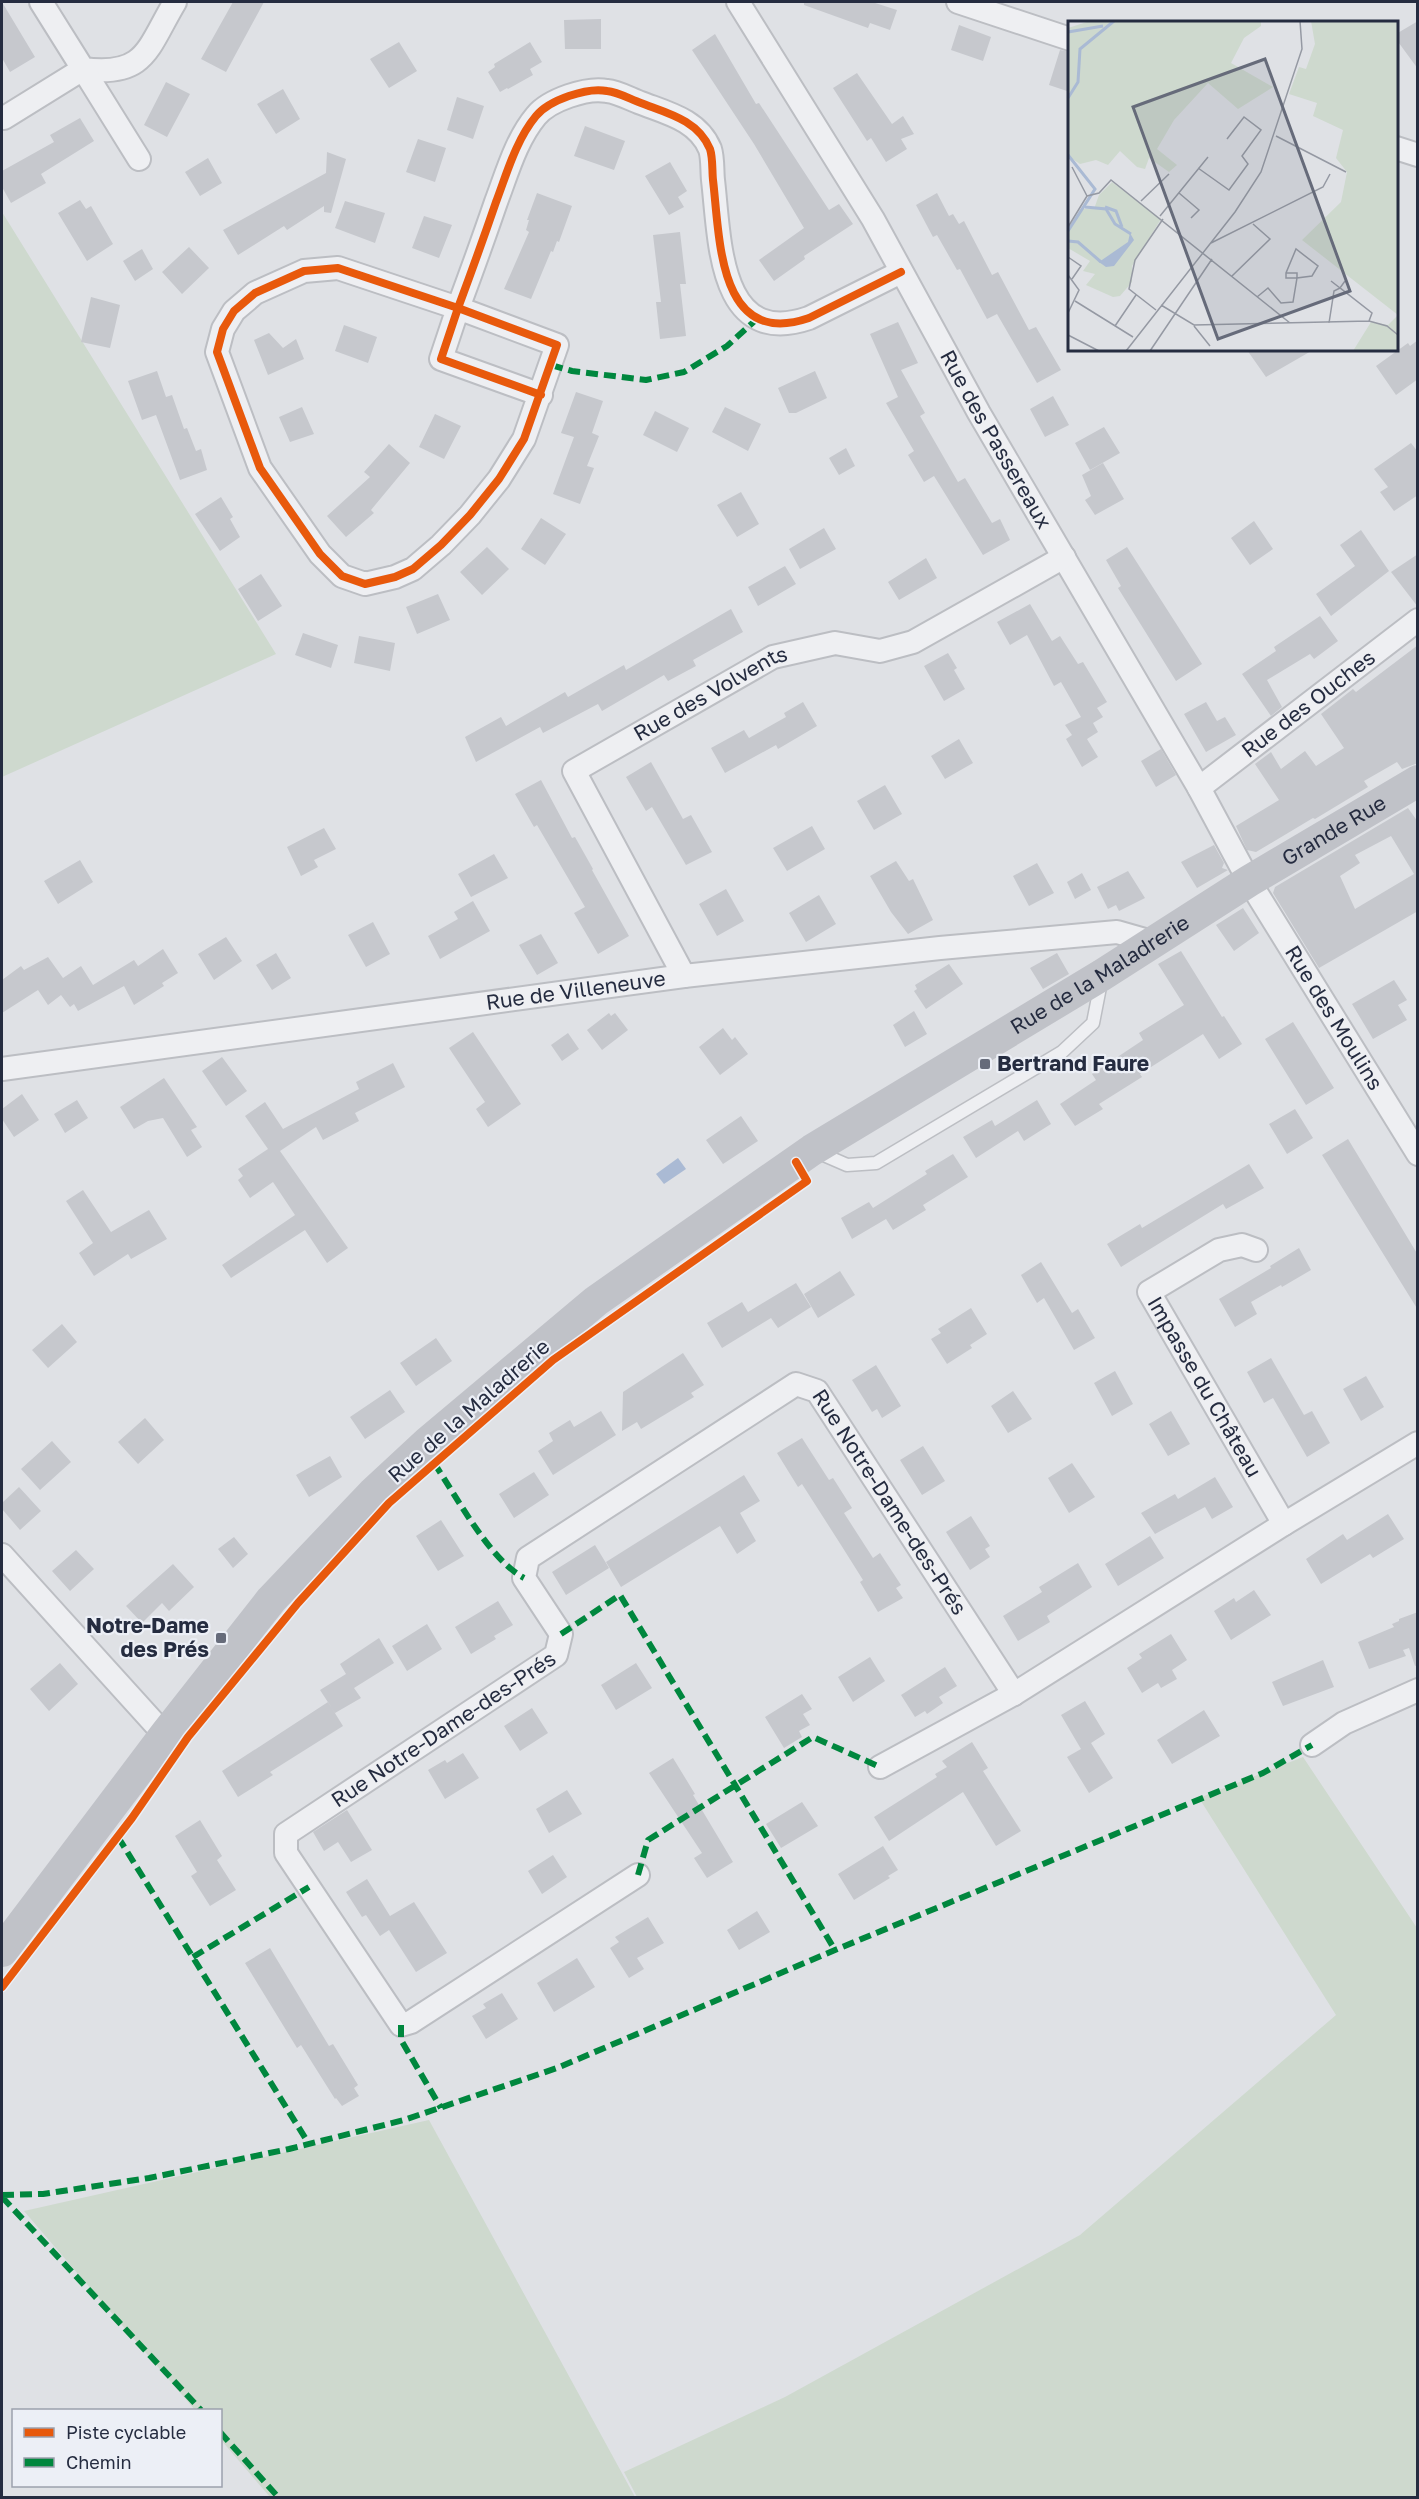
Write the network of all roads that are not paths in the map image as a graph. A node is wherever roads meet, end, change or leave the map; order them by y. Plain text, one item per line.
1 (41, 2) edge
2 (175, 2) edge
3 (738, 2) edge
4 (958, 2) edge
5 (1068, 38) edge
6 (83, 69) junction
7 (4, 118) dead end
8 (1398, 149) edge
9 (1418, 155) edge
10 (139, 159) dead end
11 (902, 272) junction
12 (458, 308) junction
13 (541, 395) junction
14 (1064, 557) junction
15 (1418, 620) edge
16 (1418, 781) edge
17 (1199, 788) junction
18 (1249, 881) junction
19 (1152, 942) junction
20 (1102, 975) junction
21 (684, 976) junction
22 (2, 1069) edge
23 (812, 1150) junction
24 (1418, 1154) edge
25 (1256, 1250) dead end
26 (1418, 1443) edge
27 (1284, 1524) junction
28 (2, 1555) edge
29 (1418, 1690) edge
30 (1014, 1694) junction
31 (165, 1735) junction
32 (1312, 1745) dead end
33 (880, 1767) dead end
34 (638, 1875) dead end
35 (2, 1951) edge

1 - 6 street
2 - 6 street
3 - 11 street, Rue des Passereaux
4 - 5 street
6 - 7 street
6 - 10 street
8 - 9 street
11 - 12 street
11 - 14 street, Rue des Passereaux
12 - 13 street
12 - 13 street
12 - 13 street
14 - 17 street, Rue des Passereaux
14 - 21 street, Rue des Volvents
15 - 17 street, Rue des Ouches
16 - 18 main road, Grande Rue
17 - 18 street, Rue des Passereaux
18 - 19 main road, Rue de la Maladrerie
18 - 24 street, Rue des Moulins
19 - 20 main road, Rue de la Maladrerie
19 - 21 street, Rue de Villeneuve
20 - 23 main road, Rue de la Maladrerie
20 - 23 lane
21 - 22 street, Rue de Villeneuve
23 - 31 main road, Rue de la Maladrerie
25 - 27 street, Impasse du Château
26 - 27 street
27 - 30 street
28 - 31 street
29 - 32 street
30 - 33 street
30 - 34 street, Rue Notre-Dame-des-Prés
31 - 35 main road, Rue de la Maladrerie

